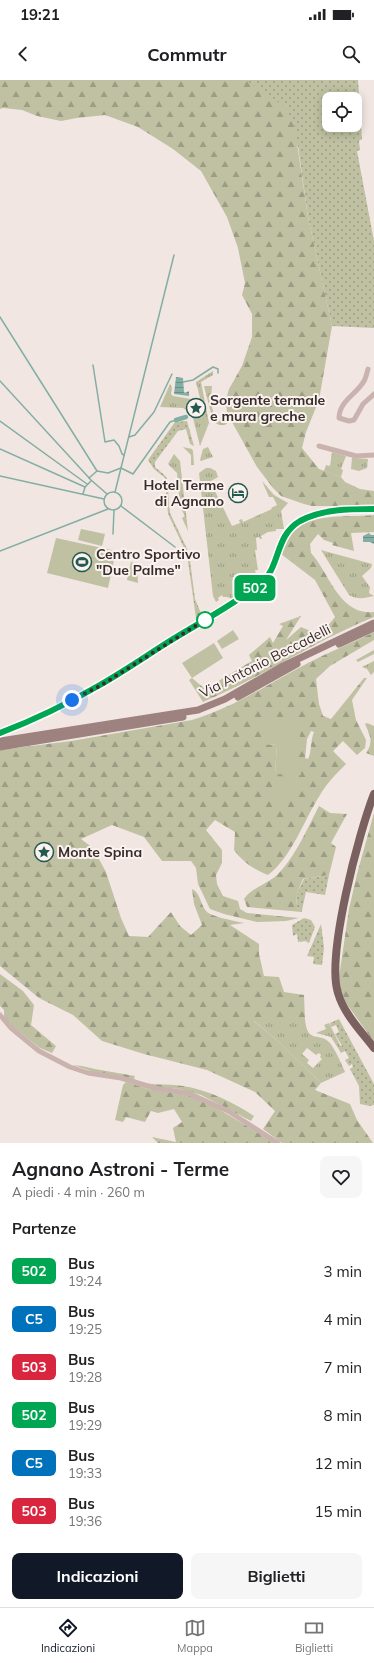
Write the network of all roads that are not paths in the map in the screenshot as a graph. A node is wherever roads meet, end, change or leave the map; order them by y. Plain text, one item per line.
1 (368, 369) dead end
2 (374, 394) edge
3 (319, 446) dead end
4 (374, 455) edge
5 (374, 509) edge
6 (374, 623) edge
7 (374, 628) edge
8 (0, 734) edge
9 (0, 741) edge
10 (0, 747) edge
11 (374, 794) edge
12 (0, 1015) edge
13 (374, 1048) edge
14 (278, 1143) edge

1 - 2 street
3 - 4 street
5 - 8 street
6 - 9 main road, Via Antonio Beccadelli
7 - 10 main road, Via Antonio Beccadelli
11 - 13 main road
12 - 14 street

